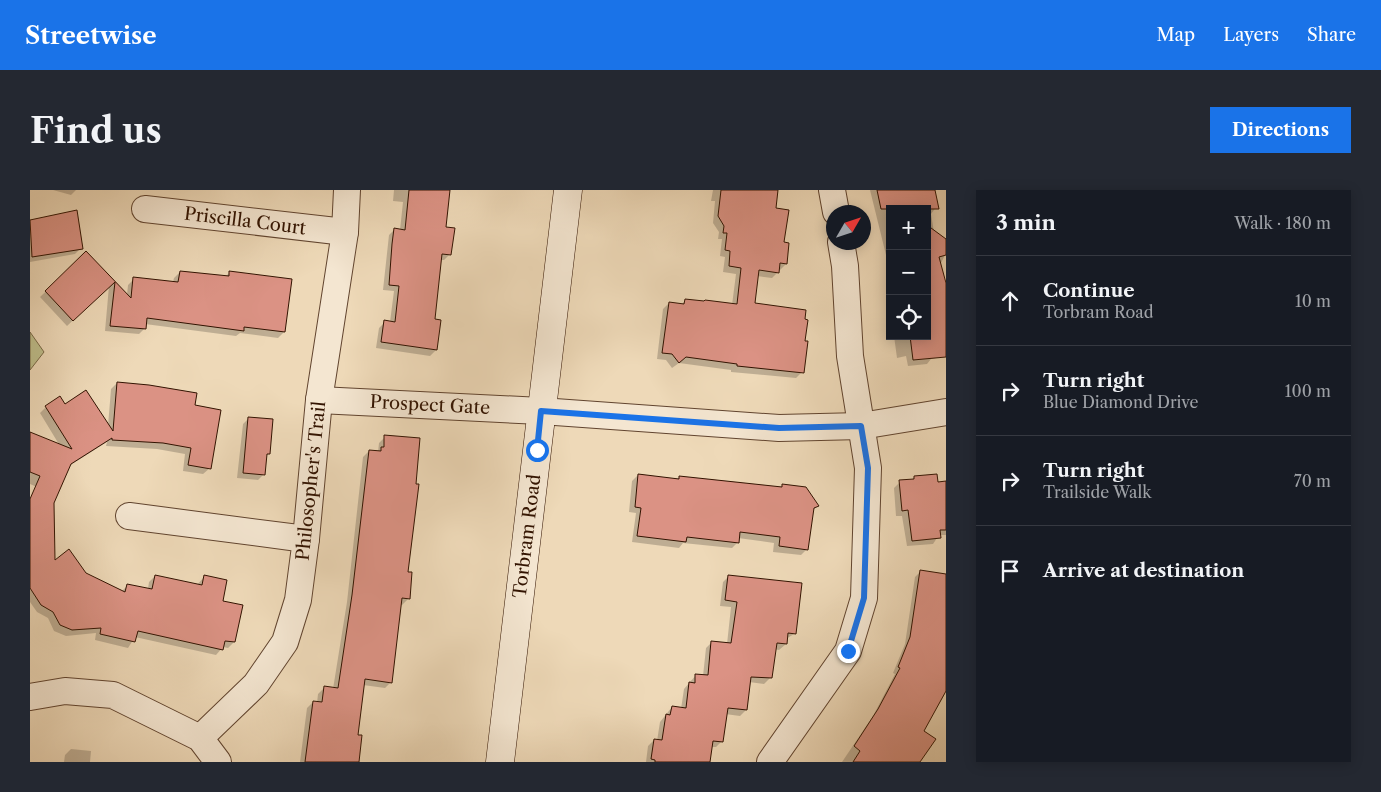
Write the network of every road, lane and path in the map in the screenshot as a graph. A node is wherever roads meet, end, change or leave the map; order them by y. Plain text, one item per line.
1 (347, 190) edge
2 (568, 190) edge
3 (832, 190) edge
4 (835, 205) edge
5 (145, 209) dead end
6 (345, 232) junction
7 (842, 250) edge
8 (319, 400) junction
9 (541, 411) junction
10 (946, 412) edge
11 (861, 426) junction
12 (129, 516) dead end
13 (306, 539) junction
14 (30, 697) edge
15 (200, 738) junction
16 (218, 762) edge
17 (500, 762) edge
18 (770, 762) edge

1 - 6 street, Philosopher's Trail
2 - 9 main road, Torbram Road
3 - 4 street
5 - 6 street, Priscilla Court
6 - 8 street, Philosopher's Trail
7 - 11 street
8 - 9 street, Prospect Gate
8 - 13 street, Philosopher's Trail
9 - 11 street, Prospect Gate
9 - 17 main road, Torbram Road
10 - 11 street, Prospect Gate
11 - 18 street
12 - 13 street
13 - 15 street, Philosopher's Trail
14 - 15 street
15 - 16 street

